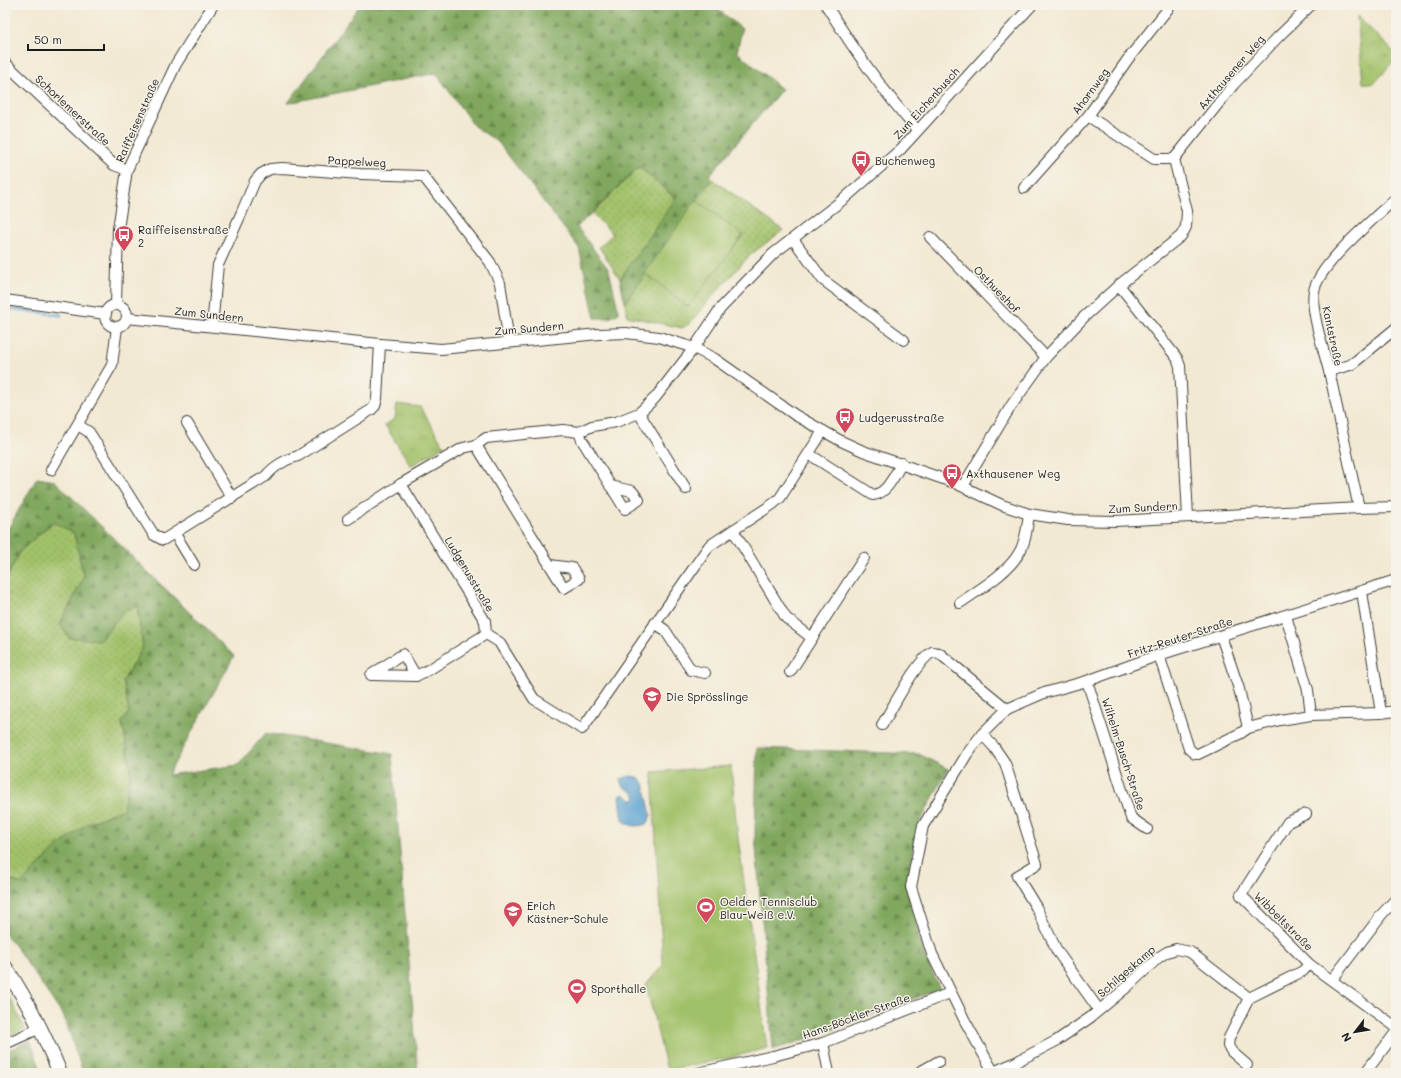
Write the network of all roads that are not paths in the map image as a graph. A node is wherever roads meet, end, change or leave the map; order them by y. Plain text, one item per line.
1 (213, 5) edge
2 (826, 5) edge
3 (1032, 5) edge
4 (1171, 5) edge
5 (1311, 5) edge
6 (5, 63) edge
7 (1088, 116) junction
8 (917, 130) junction
9 (1174, 159) junction
10 (127, 170) junction
11 (1024, 188) dead end
12 (1396, 198) edge
13 (930, 236) dead end
14 (793, 239) junction
15 (1119, 285) junction
16 (5, 300) edge
17 (116, 305) junction
18 (106, 314) junction
19 (127, 318) junction
20 (212, 326) junction
21 (117, 327) junction
22 (1396, 328) edge
23 (904, 340) dead end
24 (509, 342) junction
25 (380, 344) junction
26 (694, 348) junction
27 (1046, 357) junction
28 (1329, 371) junction
29 (639, 413) junction
30 (187, 423) dead end
31 (78, 425) junction
32 (823, 431) junction
33 (579, 432) junction
34 (476, 445) junction
35 (809, 454) junction
36 (902, 463) junction
37 (51, 470) dead end
38 (401, 484) junction
39 (610, 486) dead end
40 (963, 486) junction
41 (686, 489) dead end
42 (232, 498) junction
43 (1396, 507) edge
44 (1359, 508) junction
45 (1029, 514) junction
46 (1188, 517) junction
47 (348, 519) dead end
48 (734, 530) junction
49 (175, 534) junction
50 (864, 558) dead end
51 (194, 565) dead end
52 (550, 565) dead end
53 (1396, 580) edge
54 (1362, 592) junction
55 (960, 604) dead end
56 (1286, 616) junction
57 (655, 623) junction
58 (486, 634) junction
59 (1221, 636) junction
60 (812, 638) junction
61 (1159, 655) junction
62 (790, 672) dead end
63 (705, 673) dead end
64 (416, 676) dead end
65 (1086, 681) junction
66 (1007, 709) junction
67 (1396, 711) edge
68 (1381, 713) junction
69 (1311, 715) junction
70 (882, 725) dead end
71 (1248, 728) junction
72 (982, 734) junction
73 (1306, 814) dead end
74 (1147, 829) dead end
75 (1396, 899) edge
76 (1309, 964) junction
77 (5, 967) edge
78 (1332, 980) junction
79 (950, 993) junction
80 (1249, 998) junction
81 (1099, 1010) junction
82 (1396, 1027) edge
83 (40, 1028) junction
84 (1396, 1032) edge
85 (823, 1043) junction
86 (5, 1044) edge
87 (939, 1060) dead end
88 (1248, 1065) dead end
89 (60, 1073) edge
90 (698, 1073) edge
91 (829, 1073) edge
92 (918, 1073) edge
93 (994, 1073) edge
94 (1364, 1073) edge

1 - 10 street, Raiffeisenstraße
2 - 8 street
3 - 8 street, Zum Eichenbusch
4 - 7 street, Ahornweg
5 - 9 street, Axthausener Weg
6 - 10 street, Schorlemerstraße
7 - 9 street
7 - 11 street, Ahornweg
8 - 14 street, Zum Eichenbusch
9 - 15 street
10 - 17 street, Raiffeisenstraße
12 - 28 street, Kantstraße
13 - 27 street, Osthueshof
14 - 23 street
14 - 26 street, Zum Eichenbusch
15 - 27 street
15 - 46 street
16 - 18 street
17 - 18 street
17 - 19 street
18 - 21 street
19 - 20 street, Zum Sundern
19 - 21 street
20 - 24 street, Pappelweg
20 - 25 street, Zum Sundern
21 - 31 street
22 - 28 street
24 - 25 street, Zum Sundern
24 - 26 street, Zum Sundern
25 - 42 street
26 - 29 street, Zum Eichenbusch
26 - 32 street, Zum Sundern
27 - 40 street
28 - 44 street, Kantstraße
29 - 33 street
29 - 41 street
30 - 42 street
31 - 37 street
31 - 49 street
32 - 35 street
32 - 36 street, Zum Sundern
33 - 34 street
33 - 39 street
34 - 38 street
34 - 52 street
35 - 36 street
35 - 48 street
36 - 40 street, Zum Sundern
38 - 47 street
38 - 58 street, Ludgerusstraße
40 - 45 street, Zum Sundern
42 - 49 street
43 - 44 street, Zum Sundern
44 - 46 street, Zum Sundern
45 - 46 street, Zum Sundern
45 - 55 street
48 - 57 street
48 - 60 street
49 - 51 street
50 - 60 street
53 - 54 street, Fritz-Reuter-Straße
54 - 56 street, Fritz-Reuter-Straße
54 - 68 street
56 - 59 street, Fritz-Reuter-Straße
56 - 69 street
57 - 58 street
57 - 63 street
58 - 64 street
59 - 61 street, Fritz-Reuter-Straße
59 - 71 street
60 - 62 street
61 - 65 street, Fritz-Reuter-Straße
61 - 71 street
65 - 66 street, Fritz-Reuter-Straße
65 - 74 street, Wilhelm-Busch-Straße
66 - 70 street
66 - 72 street, Fritz-Reuter-Straße
67 - 68 street
68 - 69 street
69 - 71 street
72 - 79 street, Fritz-Reuter-Straße
72 - 81 street, Schilgeskamp
73 - 76 street, Wibbeltstraße
75 - 78 street
76 - 78 street, Wibbeltstraße
76 - 80 street
77 - 83 street
78 - 82 street, Wibbeltstraße
79 - 85 street, Hans-Böckler-Straße
79 - 93 street, Fritz-Reuter-Straße
80 - 81 street, Schilgeskamp
80 - 88 street
81 - 93 street, Schilgeskamp
83 - 86 street
83 - 89 street
84 - 94 street
85 - 90 street, Hans-Böckler-Straße
85 - 91 street
87 - 92 street

